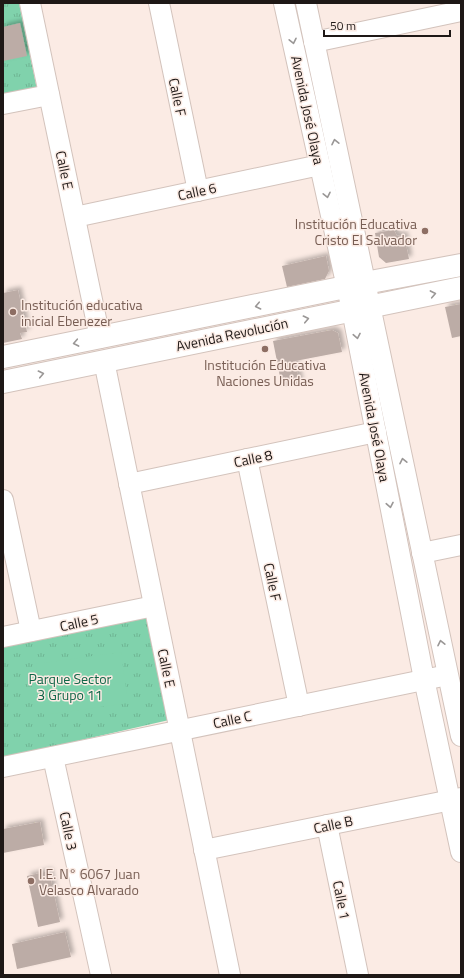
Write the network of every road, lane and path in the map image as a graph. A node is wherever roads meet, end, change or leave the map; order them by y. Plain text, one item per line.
1 (30, 3) edge
2 (159, 3) edge
3 (284, 3) edge
4 (306, 3) edge
5 (461, 11) edge
6 (314, 42) junction
7 (49, 95) junction
8 (3, 104) edge
9 (320, 165) junction
10 (198, 191) junction
11 (75, 216) junction
12 (461, 265) edge
13 (356, 285) junction
14 (461, 288) edge
15 (361, 308) junction
16 (100, 338) junction
17 (3, 358) edge
18 (104, 361) junction
19 (3, 382) edge
20 (376, 432) junction
21 (247, 459) junction
22 (129, 484) junction
23 (3, 500) edge
24 (461, 545) edge
25 (422, 553) junction
26 (154, 606) junction
27 (31, 631) junction
28 (3, 637) edge
29 (454, 673) edge
30 (424, 679) junction
31 (299, 706) junction
32 (180, 730) junction
33 (461, 736) edge
34 (53, 757) junction
35 (3, 767) edge
36 (455, 799) edge
37 (327, 825) junction
38 (204, 850) junction
39 (461, 852) edge
40 (100, 975) edge
41 (229, 975) edge
42 (358, 975) edge

1 - 7 street, Calle E
2 - 10 street, Calle F
3 -> 9 street, Avenida José Olaya
4 - 6 street, Avenida José Olaya
5 - 6 street
13 -> 6 street, Avenida José Olaya
7 - 8 street
7 - 11 street, Calle E
9 - 10 street, Calle 6
9 -> 13 street, Avenida José Olaya
10 - 11 street, Calle 6
11 - 16 street, Calle E
12 - 13 street, Avenida Revolución
13 - 15 street, Avenida José Olaya
13 -> 16 street, Avenida Revolución
15 -> 14 street, Avenida Revolución
18 -> 15 street, Avenida Revolución
15 -> 20 street, Avenida José Olaya
25 -> 15 street, Avenida José Olaya
16 -> 17 street, Avenida Revolución
19 -> 18 street, Avenida Revolución
18 - 22 street, Calle E
20 - 21 street, Calle 8
20 -> 30 street, Avenida José Olaya
21 - 22 street, Calle 8
21 - 31 street, Calle F
22 - 26 street, Calle E
23 - 27 street
24 - 25 street
29 -> 25 street, Avenida José Olaya
26 - 27 street, Calle 5
26 - 32 street, Calle E
27 - 28 street, Calle 5
29 - 30 street, Calle C
29 - 33 street, Avenida José Olaya
30 - 31 street, Calle C
30 - 36 street, Avenida José Olaya
31 - 32 street, Calle C
32 - 34 street, Calle C
32 - 38 street, Calle E
34 - 35 street, Calle C
34 - 40 street, Calle 3
36 - 37 street, Calle B
36 - 39 street, Avenida José Olaya
37 - 38 street, Calle B
37 - 42 street, Calle 1
38 - 41 street, Calle E

